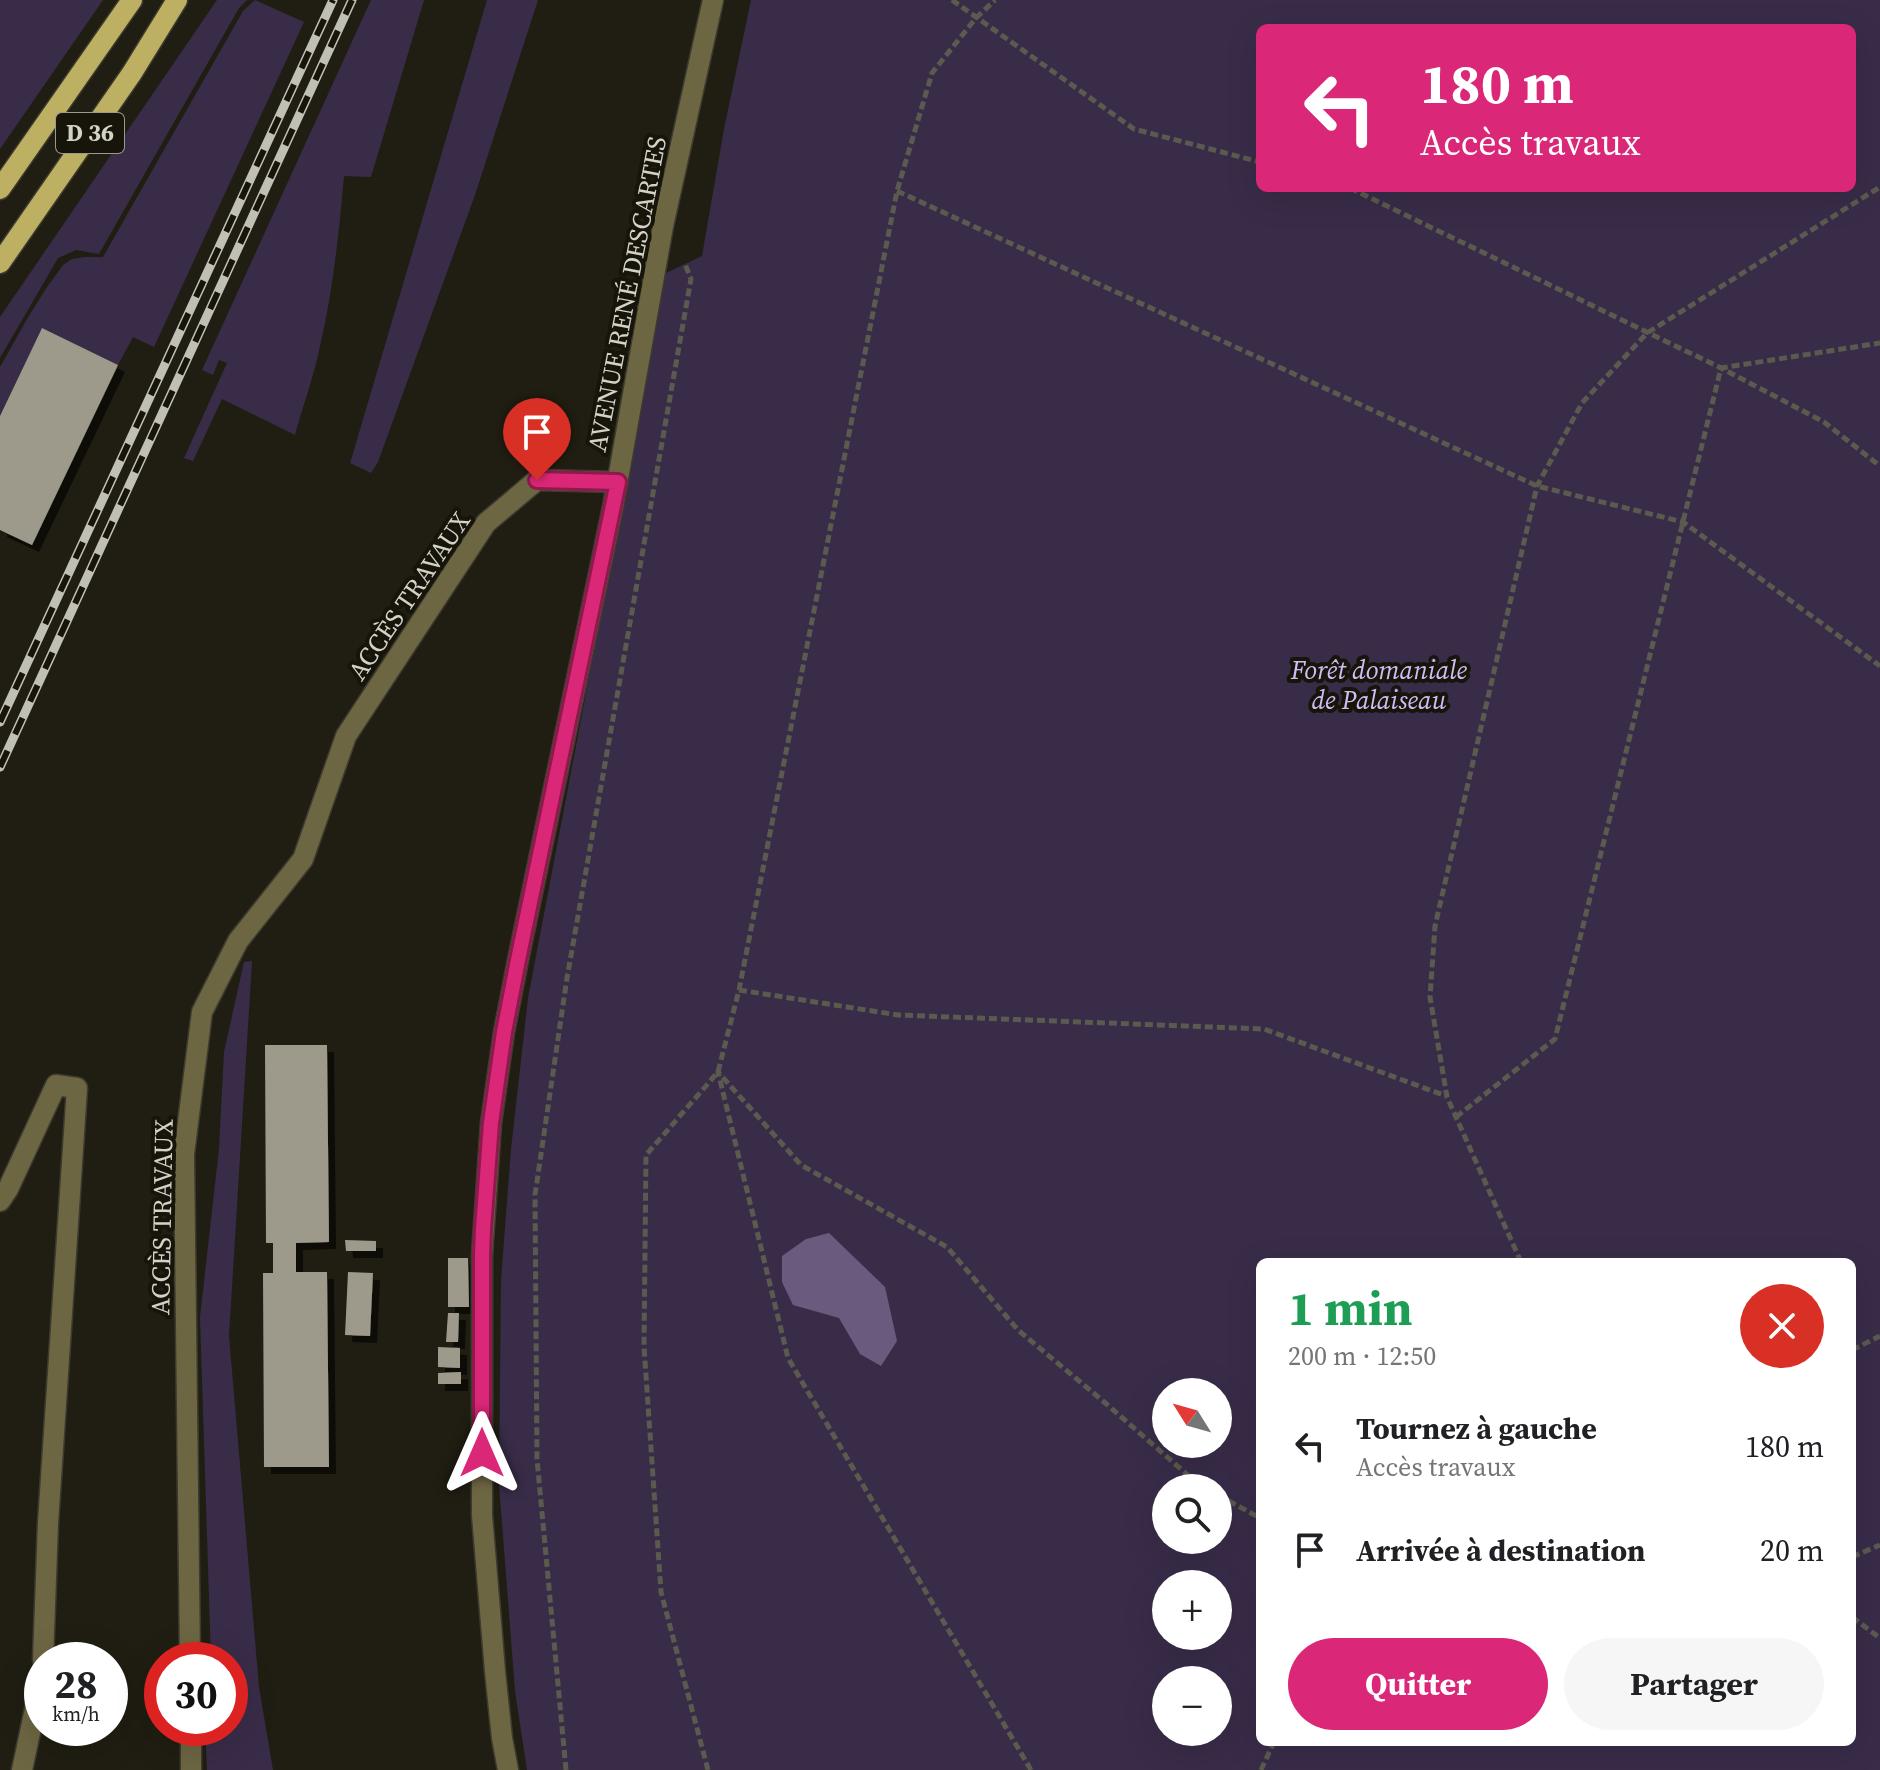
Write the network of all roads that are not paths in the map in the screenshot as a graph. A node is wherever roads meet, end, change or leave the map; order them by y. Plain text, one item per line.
1 (132, 0) edge
2 (177, 0) edge
3 (713, 0) edge
4 (0, 189) edge
5 (0, 263) edge
6 (618, 482) junction
7 (0, 1201) edge
8 (44, 1642) edge
9 (190, 1642) edge
10 (502, 1738) junction
11 (27, 1746) edge
12 (191, 1746) edge
13 (22, 1770) edge
14 (191, 1770) edge
15 (493, 1770) edge
16 (508, 1770) edge

1 - 4 main road, D 36
2 - 5 main road, D 36
3 - 6 street, AVENUE RENÉ DESCARTES
6 - 9 street, ACCÈS TRAVAUX
6 - 10 street, AVENUE RENÉ DESCARTES
7 - 8 street
10 - 15 street, AVENUE RENÉ DESCARTES
10 - 16 street, AVENUE RENÉ DESCARTES
11 - 13 street
12 - 14 street

